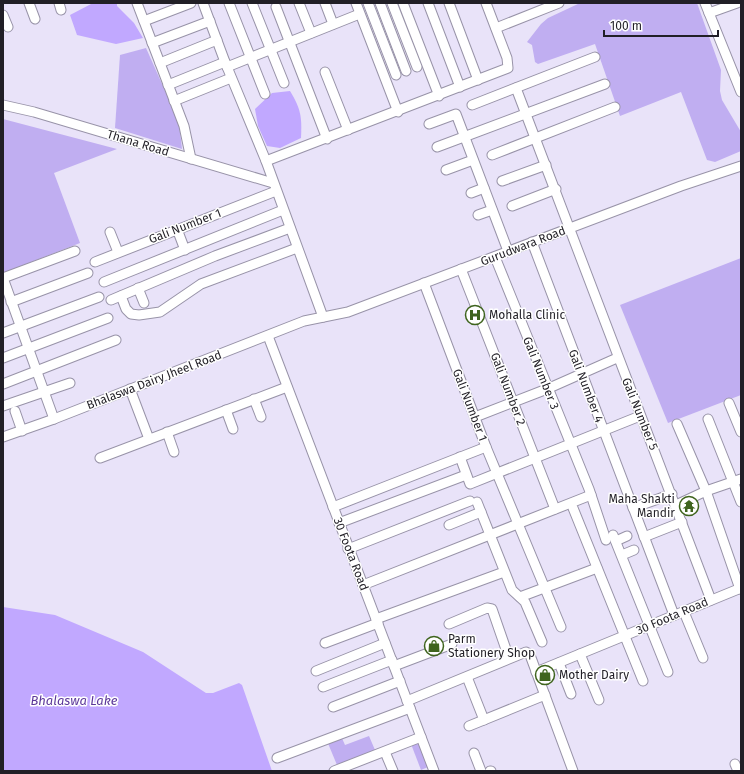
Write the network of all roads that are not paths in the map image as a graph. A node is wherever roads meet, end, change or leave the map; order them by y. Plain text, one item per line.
1 (29, 3) edge
2 (137, 3) edge
3 (191, 3) edge
4 (203, 3) edge
5 (229, 3) edge
6 (252, 3) edge
7 (299, 3) edge
8 (325, 3) edge
9 (356, 3) edge
10 (368, 3) edge
11 (380, 3) edge
12 (392, 3) edge
13 (403, 3) edge
14 (428, 3) edge
15 (449, 3) edge
16 (486, 3) edge
17 (560, 3) edge
18 (705, 3) edge
19 (737, 3) edge
20 (275, 5) edge
21 (709, 13) junction
22 (3, 15) edge
23 (357, 15) dead end
24 (35, 18) dead end
25 (144, 21) junction
26 (210, 21) junction
27 (333, 24) junction
28 (8, 27) dead end
29 (496, 28) junction
30 (414, 31) junction
31 (311, 33) junction
32 (404, 35) junction
33 (394, 39) junction
34 (217, 40) junction
35 (289, 41) junction
36 (152, 43) junction
37 (384, 43) junction
38 (373, 47) junction
39 (270, 49) junction
40 (250, 57) junction
41 (595, 57) dead end
42 (160, 63) junction
43 (426, 63) junction
44 (226, 65) junction
45 (416, 67) junction
46 (406, 71) junction
47 (325, 72) dead end
48 (396, 75) junction
49 (231, 78) junction
50 (385, 79) junction
51 (478, 80) junction
52 (284, 83) dead end
53 (605, 84) dead end
54 (168, 85) junction
55 (460, 87) junction
56 (516, 88) junction
57 (741, 92) edge
58 (265, 94) dead end
59 (439, 96) junction
60 (174, 101) junction
61 (3, 105) edge
62 (472, 105) dead end
63 (614, 107) dead end
64 (398, 112) junction
65 (526, 113) junction
66 (428, 124) dead end
67 (348, 130) junction
68 (464, 137) junction
69 (536, 138) junction
70 (328, 139) junction
71 (437, 147) dead end
72 (492, 155) dead end
73 (191, 158) junction
74 (473, 160) junction
75 (266, 161) junction
76 (546, 164) junction
77 (741, 166) edge
78 (446, 170) dead end
79 (502, 182) dead end
80 (274, 187) junction
81 (484, 188) junction
82 (556, 190) junction
83 (471, 193) dead end
84 (512, 206) dead end
85 (283, 210) junction
86 (492, 210) junction
87 (478, 215) dead end
88 (290, 228) junction
89 (570, 228) junction
90 (177, 229) junction
91 (110, 232) dead end
92 (532, 242) junction
93 (297, 248) junction
94 (183, 250) junction
95 (75, 251) dead end
96 (508, 251) junction
97 (118, 252) junction
98 (495, 256) junction
99 (95, 262) dead end
100 (189, 266) junction
101 (461, 270) junction
102 (88, 273) dead end
103 (104, 282) dead end
104 (424, 283) junction
105 (4, 287) edge
106 (138, 288) junction
107 (121, 296) junction
108 (99, 297) dead end
109 (111, 300) dead end
110 (11, 302) junction
111 (144, 303) dead end
112 (323, 317) junction
113 (108, 318) dead end
114 (304, 321) joint
115 (20, 327) junction
116 (3, 333) edge
117 (268, 336) junction
118 (116, 340) dead end
119 (28, 349) junction
120 (3, 358) edge
121 (617, 358) junction
122 (37, 371) junction
123 (581, 374) junction
124 (70, 383) dead end
125 (3, 384) edge
126 (287, 386) junction
127 (130, 389) junction
128 (547, 389) junction
129 (44, 392) junction
130 (254, 399) junction
131 (513, 402) junction
132 (729, 403) dead end
133 (3, 406) edge
134 (226, 410) junction
135 (15, 411) dead end
136 (640, 416) junction
137 (261, 417) dead end
138 (475, 417) junction
139 (708, 418) dead end
140 (54, 420) junction
141 (677, 424) dead end
142 (233, 429) dead end
143 (22, 431) junction
144 (603, 431) junction
145 (166, 432) junction
146 (741, 432) edge
147 (3, 437) edge
148 (149, 439) junction
149 (570, 444) junction
150 (486, 447) junction
151 (174, 452) dead end
152 (460, 457) junction
153 (100, 458) dead end
154 (535, 458) junction
155 (496, 474) junction
156 (466, 475) junction
157 (737, 481) edge
158 (706, 491) junction
159 (590, 492) junction
160 (672, 494) junction
161 (741, 502) edge
162 (676, 505) junction
163 (333, 507) junction
164 (573, 508) dead end
165 (633, 508) junction
166 (555, 510) junction
167 (481, 512) junction
168 (682, 522) junction
169 (339, 523) junction
170 (450, 525) dead end
171 (517, 525) junction
172 (643, 533) junction
173 (490, 536) junction
174 (627, 536) dead end
175 (612, 538) junction
176 (348, 549) junction
177 (634, 550) dead end
178 (622, 555) junction
179 (597, 568) junction
180 (504, 572) junction
181 (363, 585) junction
182 (544, 588) junction
183 (741, 588) edge
184 (520, 597) junction
185 (711, 600) junction
186 (684, 612) junction
187 (674, 616) junction
188 (377, 621) junction
189 (449, 624) dead end
190 (650, 626) junction
191 (561, 627) dead end
192 (625, 636) junction
193 (542, 642) dead end
194 (324, 643) dead end
195 (386, 643) junction
196 (452, 644) dead end
197 (580, 654) junction
198 (509, 658) junction
199 (703, 658) dead end
200 (393, 663) junction
201 (559, 663) junction
202 (316, 671) dead end
203 (536, 672) junction
204 (668, 672) dead end
205 (467, 677) junction
206 (400, 681) junction
207 (643, 681) dead end
208 (323, 687) dead end
209 (571, 694) dead end
210 (545, 695) junction
211 (599, 700) dead end
212 (409, 704) junction
213 (333, 707) dead end
214 (484, 720) junction
215 (469, 726) dead end
216 (421, 737) junction
217 (385, 752) junction
218 (474, 753) dead end
219 (278, 758) dead end
220 (334, 771) edge
221 (392, 771) edge
222 (434, 771) edge
223 (481, 771) edge
224 (573, 771) edge

1 - 24 street
2 - 25 street
3 - 25 street
4 - 26 street
5 - 40 street
6 - 39 street
7 - 31 street
8 - 27 street
9 - 38 street
10 - 37 street
11 - 33 street
12 - 32 street
13 - 30 street
14 - 55 street
15 - 51 street
16 - 29 street
17 - 29 street
18 - 21 street
19 - 21 street
20 - 35 street
21 - 57 street
22 - 28 street
23 - 27 street
25 - 36 street
26 - 34 street
26 - 36 street
27 - 31 street
29 - 51 street
30 - 32 street
30 - 43 street
31 - 35 street
32 - 33 street
32 - 45 street
33 - 37 street
33 - 46 street
34 - 42 street
34 - 44 street
35 - 39 street
35 - 70 street
36 - 42 street
37 - 38 street
37 - 48 street
38 - 50 street
39 - 40 street
39 - 52 street
40 - 44 street
40 - 58 street
41 - 56 street
42 - 54 street
43 - 45 street
43 - 59 street
44 - 49 street
44 - 54 street
45 - 46 street
46 - 48 street
47 - 67 street
48 - 50 street
49 - 60 street
49 - 75 street
50 - 64 street
51 - 55 street
53 - 65 street
54 - 60 street
55 - 59 street
56 - 62 street
56 - 65 street, Gali Number 5
59 - 64 street
60 - 73 street
61 - 73 street, Thana Road
63 - 69 street
64 - 67 street
65 - 68 street
65 - 69 street, Gali Number 5
66 - 68 street
67 - 70 street
68 - 71 street
68 - 74 street
69 - 72 street
69 - 76 street, Gali Number 5
70 - 75 street
73 - 80 street, Thana Road
74 - 78 street
74 - 81 street
75 - 80 street
76 - 79 street
76 - 82 street, Gali Number 5
77 - 89 street, Gurudwara Road
80 - 85 street
80 - 90 street, Gali Number 1
81 - 83 street
81 - 86 street
82 - 84 street
82 - 89 street, Gali Number 5
85 - 88 street
85 - 94 street
86 - 87 street
86 - 96 street
88 - 93 street
88 - 100 street
89 - 92 street, Gurudwara Road
89 - 121 street, Gali Number 5
90 - 94 street
90 - 97 street, Gali Number 1
91 - 97 street
92 - 96 street, Gurudwara Road
92 - 123 street, Gali Number 4
93 - 107 street
93 - 112 street
94 - 100 street
94 - 103 street
95 - 105 street
96 - 98 street, Gurudwara Road
97 - 99 street, Gali Number 1
98 - 101 street, Gurudwara Road
98 - 128 street, Gali Number 3
100 - 106 street
101 - 104 street, Gurudwara Road
101 - 131 street, Gali Number 2
102 - 110 street
104 - 112 street, Gurudwara Road
104 - 138 street, Gali Number 1
105 - 110 street
106 - 107 street
106 - 111 street
107 - 109 street
108 - 115 street
110 - 115 street
112 - 114 street, Gurudwara Road
113 - 119 street
114 - 117 street, Bhalaswa Dairy Jheel Road
115 - 116 street
115 - 119 street
117 - 126 street, 30 Foota Road
117 - 127 street, Bhalaswa Dairy Jheel Road
118 - 122 street
119 - 120 street
119 - 122 street
121 - 123 street
121 - 136 street, Gali Number 5
122 - 125 street
122 - 129 street
123 - 128 street
123 - 144 street, Gali Number 4
124 - 129 street
126 - 130 street
126 - 163 street, 30 Foota Road
127 - 140 street, Bhalaswa Dairy Jheel Road
127 - 148 street
128 - 131 street
128 - 149 street, Gali Number 3
129 - 133 street
129 - 140 street
130 - 134 street
130 - 137 street
131 - 138 street
131 - 154 street, Gali Number 2
132 - 146 street
134 - 142 street
134 - 145 street
135 - 143 street
136 - 144 street
136 - 160 street, Gali Number 5
138 - 150 street, Gali Number 1
139 - 157 street
140 - 143 street, Bhalaswa Dairy Jheel Road
141 - 158 street
143 - 147 street, Bhalaswa Dairy Jheel Road
144 - 149 street
144 - 165 street, Gali Number 4
145 - 148 street
145 - 151 street
148 - 153 street
149 - 154 street
149 - 159 street, Gali Number 3
150 - 152 street
150 - 155 street, Gali Number 1
152 - 156 street
152 - 163 street
154 - 155 street
154 - 166 street, Gali Number 2
155 - 156 street
155 - 171 street, Gali Number 1
156 - 169 street
157 - 158 street
157 - 161 street
158 - 162 street
158 - 183 street
159 - 166 street
159 - 175 street, Gali Number 3
160 - 162 street, Gali Number 5
160 - 165 street
162 - 168 street, Gali Number 5
163 - 169 street, 30 Foota Road
164 - 179 street
165 - 172 street, Gali Number 4
166 - 171 street
167 - 170 street
167 - 173 street
167 - 176 street
168 - 172 street
168 - 185 street, Gali Number 5
169 - 176 street, 30 Foota Road
171 - 173 street
171 - 182 street, Gali Number 1
172 - 187 street, Gali Number 4
173 - 180 street
173 - 181 street
174 - 175 street
175 - 178 street
176 - 181 street, 30 Foota Road
177 - 178 street
178 - 190 street
179 - 182 street
179 - 192 street
180 - 184 street
180 - 188 street
181 - 188 street, 30 Foota Road
182 - 184 street
182 - 191 street, Gali Number 1
183 - 185 street, 30 Foota Road
184 - 193 street
185 - 186 street, 30 Foota Road
186 - 187 street, 30 Foota Road
186 - 199 street
187 - 190 street, 30 Foota Road
188 - 194 street
188 - 195 street, 30 Foota Road
189 - 198 street
190 - 192 street, 30 Foota Road
190 - 204 street
192 - 197 street, 30 Foota Road
192 - 207 street
195 - 200 street, 30 Foota Road
195 - 202 street
196 - 200 street
197 - 201 street, 30 Foota Road
197 - 211 street
198 - 203 street
198 - 205 street
200 - 206 street, 30 Foota Road
200 - 208 street
201 - 203 street, 30 Foota Road
201 - 209 street
203 - 210 street
205 - 212 street
205 - 214 street
206 - 212 street, 30 Foota Road
206 - 213 street
210 - 214 street
210 - 224 street
212 - 216 street, 30 Foota Road
212 - 219 street
214 - 215 street
216 - 217 street
216 - 222 street, 30 Foota Road
217 - 220 street
217 - 221 street
218 - 223 street

